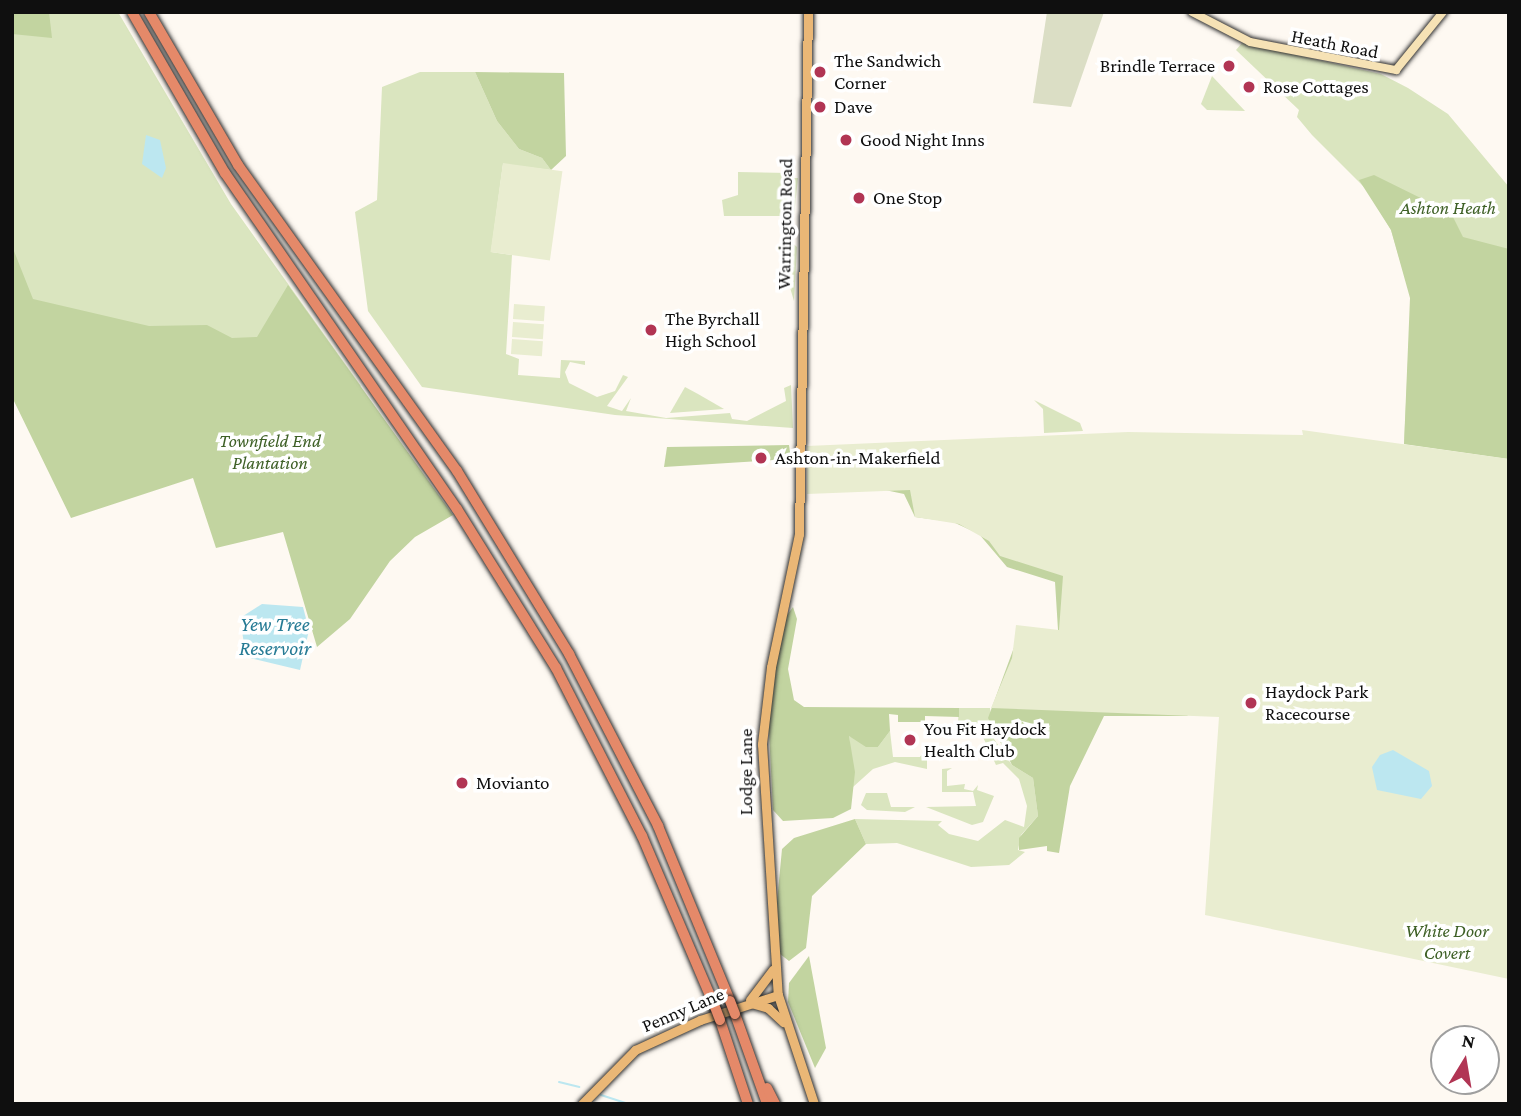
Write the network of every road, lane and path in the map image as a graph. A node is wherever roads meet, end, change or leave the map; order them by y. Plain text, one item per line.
1 (132, 12) edge
2 (149, 12) edge
3 (808, 12) edge
4 (1192, 12) edge
5 (1443, 12) edge
6 (800, 436) joint
7 (774, 967) junction
8 (778, 995) junction
9 (746, 1003) junction
10 (783, 1022) junction
11 (747, 1046) junction
12 (582, 1104) edge
13 (748, 1104) edge
14 (767, 1104) edge
15 (775, 1104) edge
16 (814, 1104) edge

1 - 13 highway, bridge
2 - 11 highway, bridge
3 - 6 main road, Warrington Road
4 - 5 street, Heath Road
6 - 7 main road, Lodge Lane
7 - 8 main road, Lodge Lane
7 - 9 main road
8 - 9 main road, Penny Lane
8 - 10 main road, Lodge Lane
9 - 10 main road
9 - 12 main road, Penny Lane
10 - 16 main road, Lodge Lane
11 - 14 highway
11 - 15 highway

